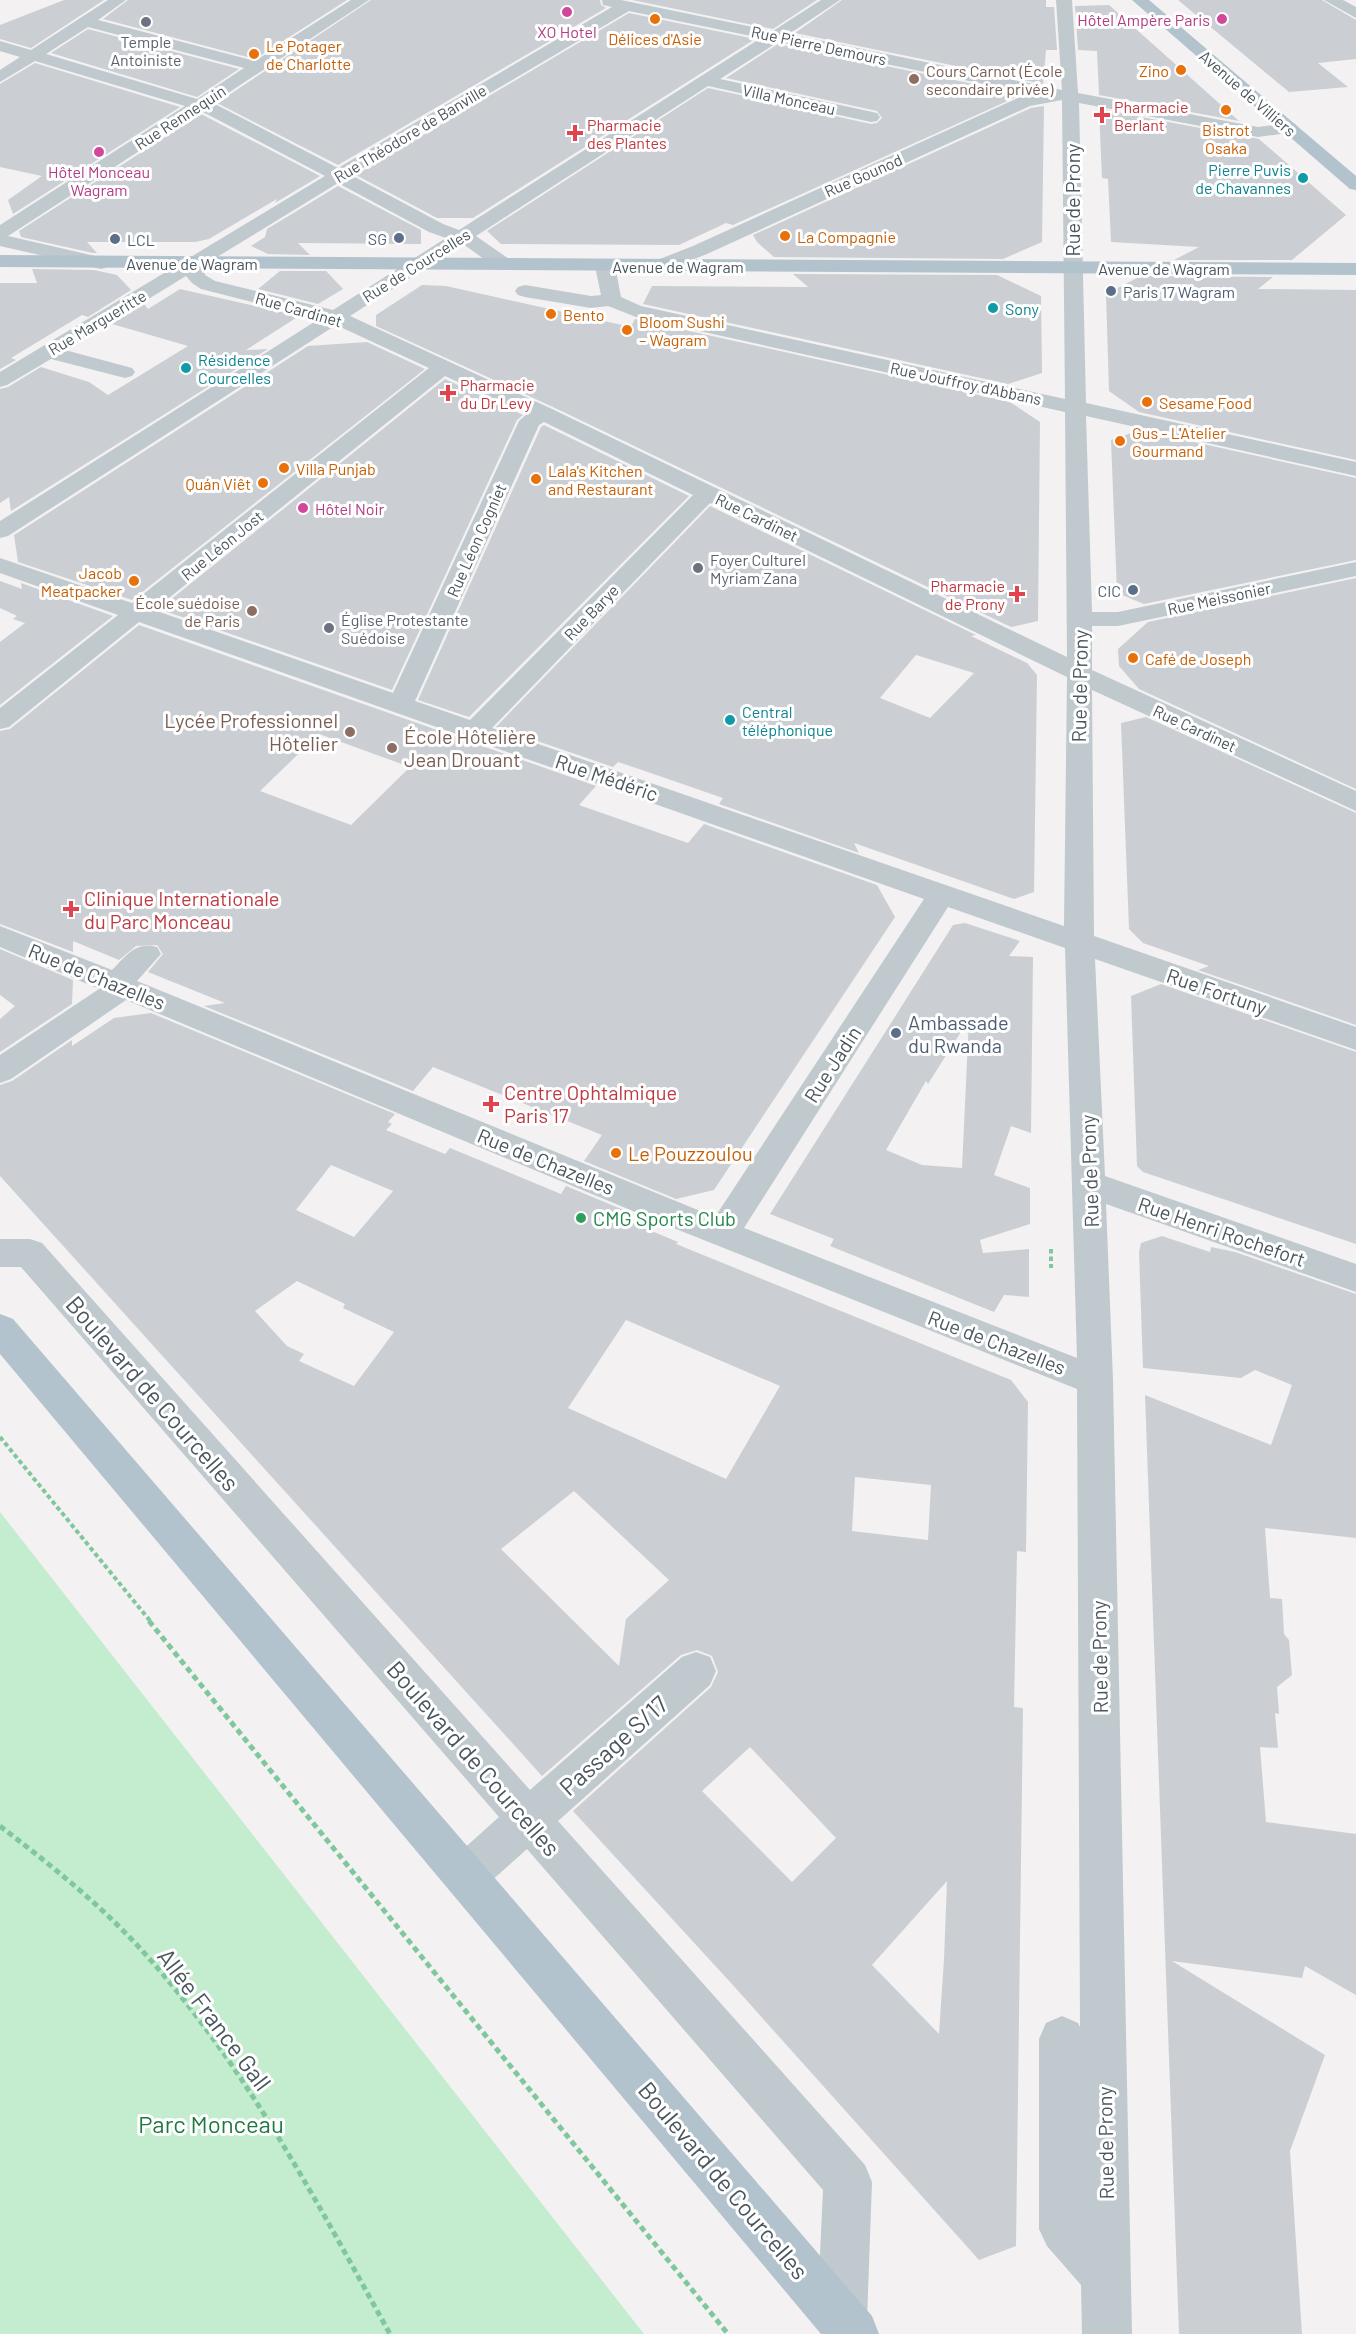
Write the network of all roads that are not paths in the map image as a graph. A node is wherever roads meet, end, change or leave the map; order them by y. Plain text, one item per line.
1 (118, 0) edge
2 (361, 0) edge
3 (597, 0) edge
4 (832, 0) edge
5 (1140, 0) edge
6 (1332, 0) edge
7 (1069, 4) edge
8 (628, 6) junction
9 (1356, 13) edge
10 (84, 21) junction
11 (777, 36) junction
12 (0, 46) edge
13 (32, 56) junction
14 (257, 67) junction
15 (0, 77) edge
16 (707, 81) junction
17 (1071, 96) junction
18 (200, 105) junction
19 (871, 117) dead end
20 (1289, 128) junction
21 (339, 176) junction
22 (1356, 185) edge
23 (0, 233) edge
24 (461, 237) junction
25 (0, 240) edge
26 (0, 261) edge
27 (101, 263) junction
28 (195, 263) junction
29 (415, 264) junction
30 (505, 265) junction
31 (605, 266) junction
32 (659, 266) junction
33 (1072, 267) junction
34 (1356, 269) edge
35 (525, 291) dead end
36 (612, 300) junction
37 (333, 316) junction
38 (48, 352) junction
39 (443, 368) junction
40 (125, 372) dead end
41 (0, 381) edge
42 (1077, 406) junction
43 (544, 414) junction
44 (1356, 469) edge
45 (707, 493) junction
46 (0, 531) edge
47 (0, 565) edge
48 (1356, 569) edge
49 (137, 613) junction
50 (1080, 620) junction
51 (1079, 672) junction
52 (400, 705) junction
53 (0, 722) edge
54 (474, 731) junction
55 (1356, 802) edge
56 (942, 894) junction
57 (0, 936) edge
58 (1079, 942) junction
59 (146, 954) dead end
60 (119, 986) junction
61 (1356, 1039) edge
62 (0, 1071) edge
63 (1089, 1183) junction
64 (723, 1233) junction
65 (0, 1253) edge
66 (1356, 1278) edge
67 (0, 1329) edge
68 (1095, 1380) junction
69 (696, 1671) dead end
70 (529, 1820) junction
71 (465, 1876) junction
72 (1062, 2039) dead end
73 (1107, 2276) junction
74 (848, 2326) edge
75 (1107, 2334) edge

1 - 10 street
2 - 14 street, Rue Rennequin
3 - 8 street, Rue Pierre Demours
4 - 11 street, Rue de Courcelles
5 - 20 main road, Avenue de Villiers
6 - 9 street
7 - 17 street, Rue de Prony
8 - 11 street, Rue Pierre Demours
8 - 21 street, Rue Théodore de Banville
10 - 13 street
10 - 14 street
11 - 16 street, Rue de Courcelles
11 - 17 street, Rue Pierre Demours
12 - 13 street
13 - 15 street
13 - 18 street
14 - 18 street, Rue Rennequin
16 - 19 street, Villa Monceau
16 - 24 street, Rue de Courcelles
17 - 20 street, Rue Pierre Demours
17 - 32 street, Rue Gounod
17 - 33 street, Rue de Prony
18 - 21 street
18 - 23 street, Rue Rennequin
20 - 22 main road, Avenue de Villiers
21 - 24 street
21 - 28 street, Rue Théodore de Banville
24 - 29 street, Rue de Courcelles
24 - 30 street
25 - 27 street
26 - 27 main road, Avenue de Wagram
27 - 28 main road, Avenue de Wagram
28 - 29 main road, Avenue de Wagram
28 - 37 street, Rue Cardinet
28 - 38 street, Rue Margueritte
29 - 30 main road, Avenue de Wagram
29 - 37 street, Rue de Courcelles
30 - 31 main road, Avenue de Wagram
31 - 32 main road, Avenue de Wagram
31 - 36 street
32 - 33 main road, Avenue de Wagram
33 - 34 main road, Avenue de Wagram
33 - 42 street, Rue de Prony
35 - 36 street
36 - 42 street, Rue Jouffroy d'Abbans
37 - 39 street, Rue Cardinet
37 - 46 street, Rue de Courcelles
38 - 40 street
38 - 41 street, Rue Margueritte
39 - 43 street, Rue Cardinet
39 - 49 street, Rue Léon Jost
42 - 44 street, Rue Jouffroy d'Abbans
42 - 50 street, Rue de Prony
43 - 45 street, Rue Cardinet
43 - 52 street, Rue Léon Cogniet
45 - 51 street, Rue Cardinet
45 - 54 street, Rue Barye
47 - 49 street, Rue Médéric
48 - 50 street, Rue Meissonier
49 - 52 street, Rue Médéric
49 - 53 street, Rue Léon Jost
50 - 51 street, Rue de Prony
51 - 55 street, Rue Cardinet
51 - 58 street, Rue de Prony
52 - 54 street, Rue Médéric
54 - 56 street, Rue Médéric
56 - 58 street, Rue Médéric
56 - 64 street, Rue Jadin
57 - 60 street, Rue de Chazelles
58 - 61 street, Rue Fortuny
58 - 63 street, Rue de Prony
59 - 60 street
60 - 62 street
60 - 64 street, Rue de Chazelles
63 - 66 street, Rue Henri Rochefort
63 - 68 street, Rue de Prony
64 - 68 street, Rue de Chazelles
65 - 70 street, Boulevard de Courcelles
67 - 71 main road, Boulevard de Courcelles
68 - 73 street, Rue de Prony
69 - 70 street, Passage S/17
70 - 71 street, Passage S/17
70 - 74 street, Boulevard de Courcelles
71 - 74 main road, Boulevard de Courcelles
72 - 73 street
73 - 75 street, Rue de Prony

